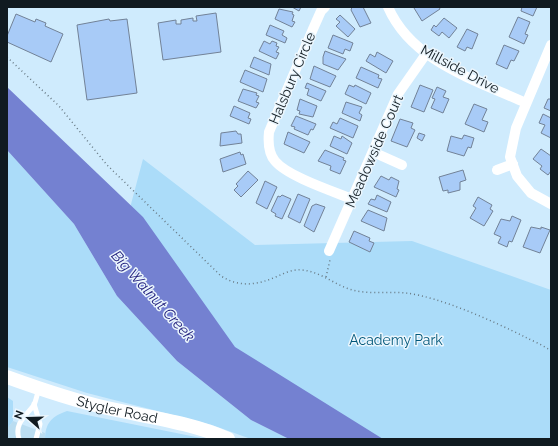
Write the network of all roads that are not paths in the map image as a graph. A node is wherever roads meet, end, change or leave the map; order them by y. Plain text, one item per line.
1 (325, 7) edge
2 (388, 7) edge
3 (551, 45) edge
4 (426, 54) junction
5 (526, 103) junction
6 (373, 152) junction
7 (513, 164) junction
8 (402, 165) dead end
9 (497, 170) dead end
10 (352, 199) junction
11 (551, 204) edge
12 (329, 251) road end
13 (7, 378) edge
14 (39, 388) junction
15 (34, 404) junction
16 (19, 439) edge
17 (36, 439) edge
18 (228, 439) edge

1 - 10 street, Halsbury Circle
2 - 4 street, Millside Drive
3 - 5 street
4 - 5 street, Millside Drive
4 - 6 street, Meadowside Court
5 - 7 street
6 - 8 street
6 - 10 street, Meadowside Court
7 - 9 street
7 - 11 street
10 - 12 street, Meadowside Court
13 - 14 main road, Stygler Road
14 - 15 lane
14 - 18 main road, Stygler Road
15 - 16 lane
15 - 17 lane

